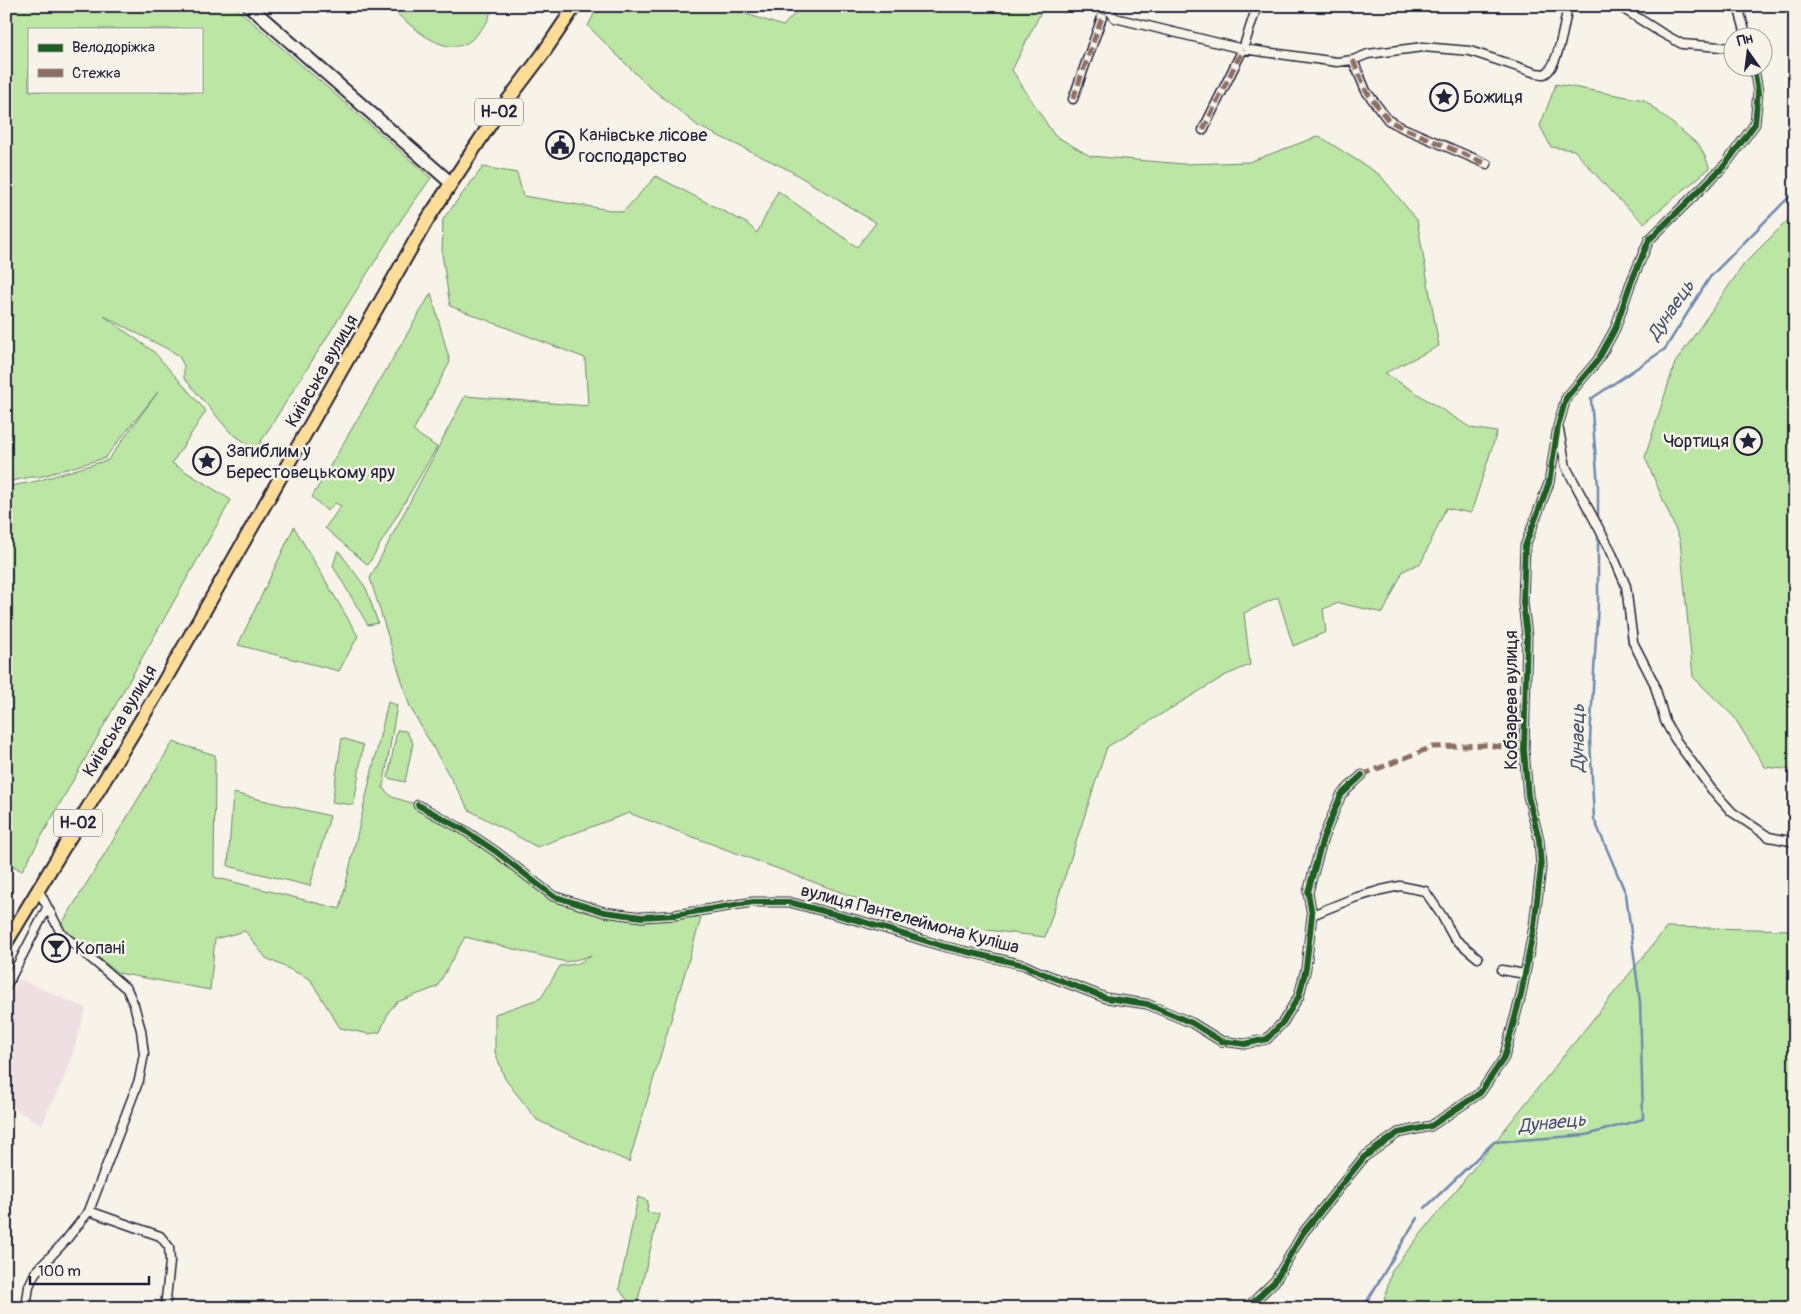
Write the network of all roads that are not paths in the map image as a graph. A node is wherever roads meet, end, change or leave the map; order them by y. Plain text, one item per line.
1 (249, 6) edge
2 (575, 6) edge
3 (1106, 6) edge
4 (1257, 6) edge
5 (1568, 6) edge
6 (1619, 6) edge
7 (1738, 6) edge
8 (1745, 28) edge
9 (1724, 47) edge
10 (1243, 49) junction
11 (1353, 60) junction
12 (1756, 78) edge
13 (1073, 99) dead end
14 (1203, 130) dead end
15 (1487, 164) dead end
16 (451, 183) junction
17 (1558, 426) junction
18 (1362, 774) dead end
19 (418, 805) dead end
20 (1795, 842) edge
21 (38, 889) junction
22 (47, 908) junction
23 (1312, 915) junction
24 (6, 943) edge
25 (1478, 958) dead end
26 (1502, 970) dead end
27 (1525, 974) junction
28 (6, 987) edge
29 (89, 1212) junction
30 (26, 1308) edge
31 (165, 1308) edge
32 (1247, 1308) edge

1 - 16 street
2 - 16 main road, Київська вулиця / Н-02
3 - 10 street
3 - 13 street
4 - 10 street
5 - 11 street
6 - 9 street
7 - 8 street
10 - 11 street
10 - 14 street
11 - 15 street
12 - 17 street, Кобзарева вулиця
16 - 21 main road, Київська вулиця / Н-02
17 - 20 street
17 - 27 street, Кобзарева вулиця
18 - 23 street, вулиця Пантелеймона Куліша
19 - 23 street, вулиця Пантелеймона Куліша
21 - 22 street
21 - 24 main road, Київська вулиця / Н-02
22 - 28 street
22 - 29 street
23 - 25 street
26 - 27 street
27 - 32 street, Кобзарева вулиця
29 - 30 street
29 - 31 street

